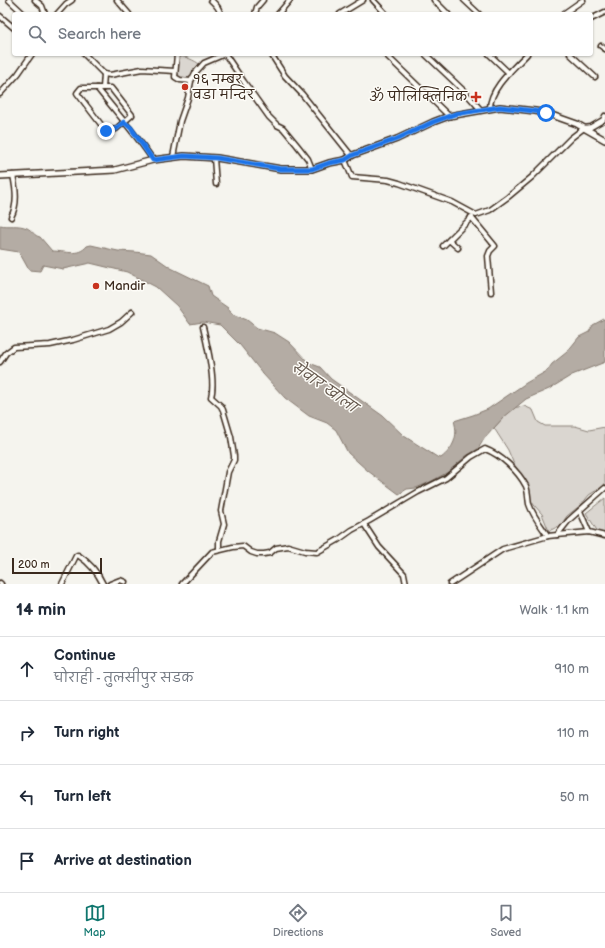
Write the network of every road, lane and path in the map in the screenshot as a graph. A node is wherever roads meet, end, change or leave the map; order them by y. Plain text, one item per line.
1 (9, 0) edge
2 (35, 0) edge
3 (62, 0) edge
4 (72, 0) edge
5 (117, 0) edge
6 (211, 0) edge
7 (263, 0) edge
8 (290, 0) edge
9 (363, 0) edge
10 (373, 0) edge
11 (434, 0) edge
12 (464, 0) edge
13 (583, 0) edge
14 (66, 4) junction
15 (22, 12) edge
16 (44, 12) edge
17 (59, 12) edge
18 (127, 12) edge
19 (220, 12) edge
20 (256, 12) edge
21 (280, 12) edge
22 (347, 12) edge
23 (384, 12) edge
24 (446, 12) edge
25 (477, 12) edge
26 (566, 12) edge
27 (605, 12) edge
28 (0, 16) edge
29 (593, 18) edge
30 (12, 26) edge
31 (31, 56) edge
32 (86, 56) edge
33 (178, 56) edge
34 (220, 56) edge
35 (226, 56) edge
36 (273, 56) edge
37 (387, 56) edge
38 (427, 56) edge
39 (491, 56) edge
40 (524, 56) edge
41 (572, 56) edge
42 (175, 70) junction
43 (509, 73) junction
44 (104, 74) junction
45 (595, 77) dead end
46 (191, 81) junction
47 (97, 88) junction
48 (103, 88) junction
49 (0, 94) edge
50 (490, 108) junction
51 (481, 110) junction
52 (450, 116) junction
53 (605, 116) edge
54 (124, 122) junction
55 (584, 128) junction
56 (605, 140) edge
57 (353, 155) junction
58 (173, 157) junction
59 (214, 158) junction
60 (153, 160) junction
61 (345, 160) junction
62 (312, 169) junction
63 (13, 175) junction
64 (0, 176) edge
65 (216, 184) dead end
66 (476, 215) junction
67 (11, 217) dead end
68 (471, 217) junction
69 (449, 240) junction
70 (443, 246) dead end
71 (458, 248) dead end
72 (491, 292) dead end
73 (132, 312) dead end
74 (203, 327) dead end
75 (0, 362) edge
76 (605, 488) edge
77 (580, 511) junction
78 (364, 524) junction
79 (589, 532) junction
80 (557, 535) junction
81 (548, 536) junction
82 (605, 536) edge
83 (219, 550) junction
84 (125, 582) dead end
85 (62, 584) edge
86 (103, 584) edge
87 (110, 584) edge
88 (182, 584) edge
89 (406, 584) edge
90 (450, 584) edge

1 - 15 street
2 - 16 street
3 - 14 street
4 - 14 street
5 - 18 street
6 - 19 street
7 - 20 street
8 - 21 street
9 - 22 street
10 - 23 street
11 - 24 street
12 - 25 street
13 - 26 street
14 - 17 street
27 - 29 street
28 - 30 street
31 - 49 street
32 - 44 street
33 - 42 street
34 - 46 street
35 - 62 street
36 - 57 street
37 - 52 street
38 - 51 street
39 - 43 street
40 - 43 street
41 - 45 street
42 - 44 street
42 - 46 street
43 - 50 street
44 - 48 street
46 - 58 street
47 - 48 street
47 - 54 street
47 - 54 street
48 - 54 street
50 - 51 main road
50 - 55 main road
51 - 52 main road
52 - 57 main road
53 - 55 street
54 - 60 street
55 - 56 main road
55 - 66 street
57 - 61 main road
58 - 59 main road
58 - 60 main road
59 - 62 main road
59 - 65 street
60 - 63 main road
61 - 62 main road
61 - 66 street
63 - 64 main road
63 - 67 street
66 - 68 street
68 - 69 street
68 - 72 street
69 - 70 street
69 - 71 street
73 - 75 street
74 - 83 street
76 - 77 street
77 - 79 street
77 - 80 street
78 - 81 street
78 - 83 street
78 - 89 street
79 - 80 street
79 - 82 street
80 - 81 street
81 - 90 street
83 - 88 street
84 - 87 street
85 - 86 street

